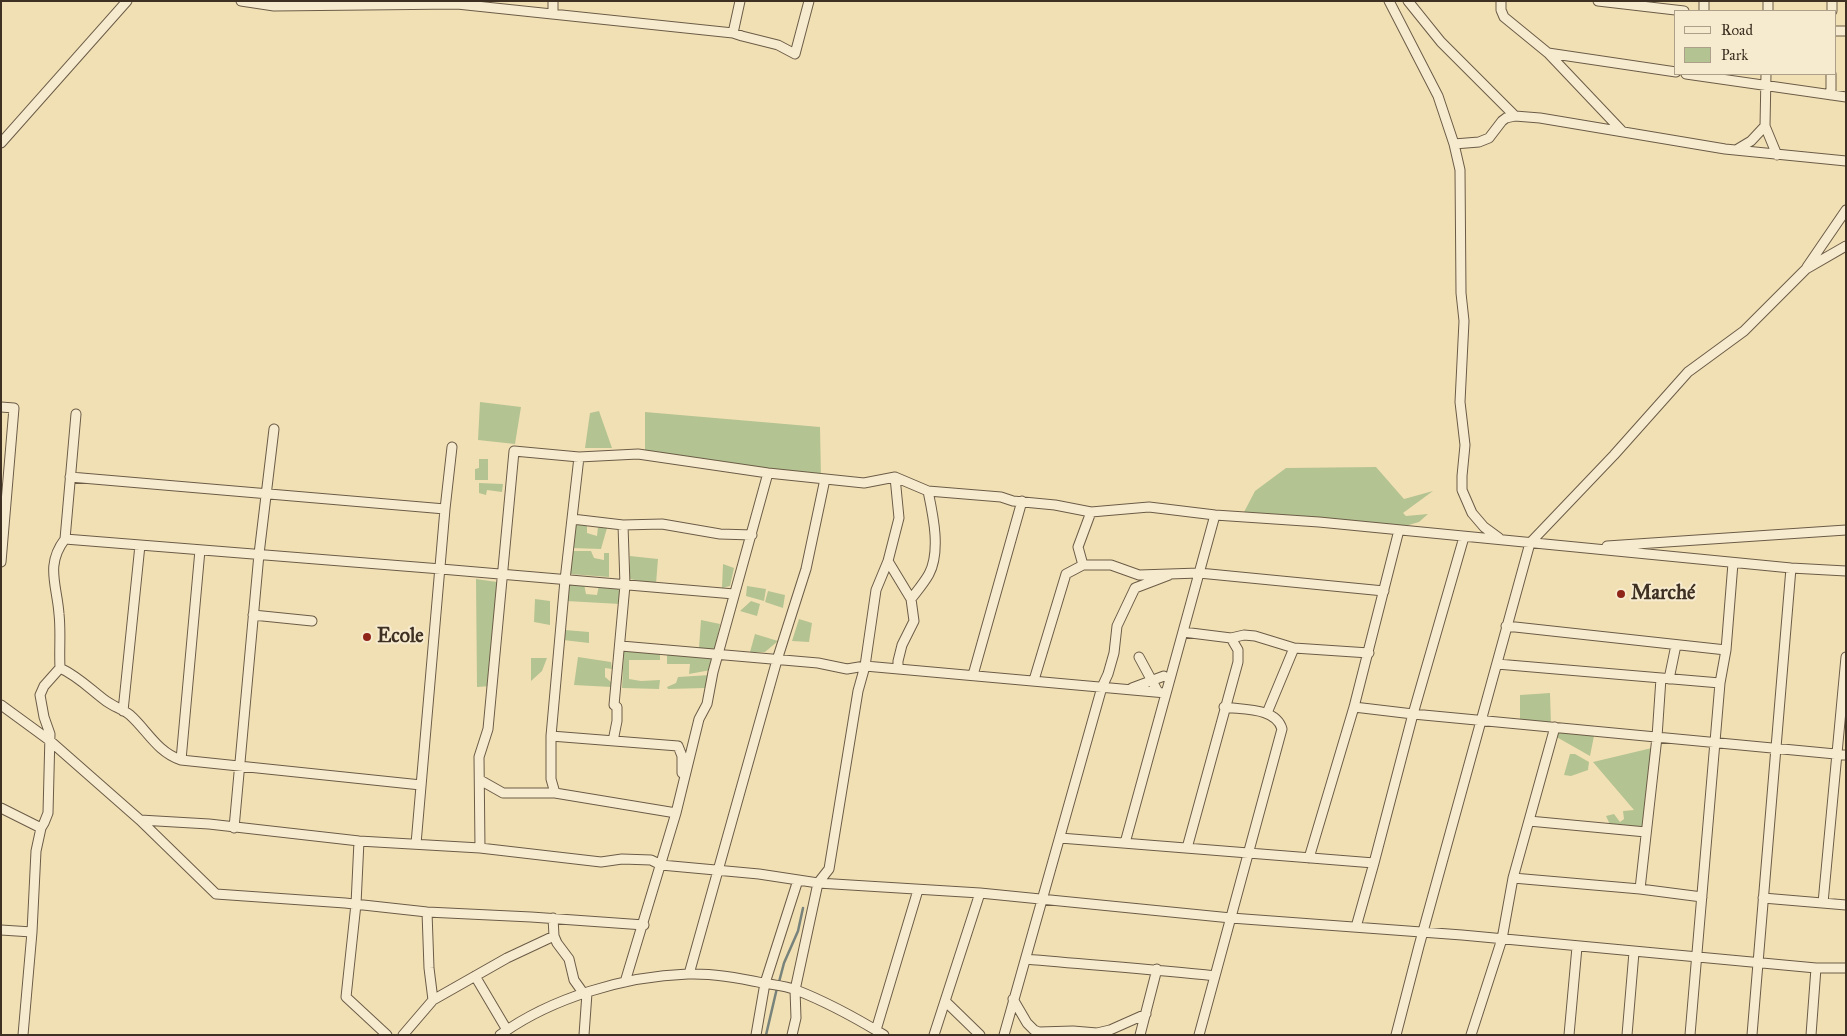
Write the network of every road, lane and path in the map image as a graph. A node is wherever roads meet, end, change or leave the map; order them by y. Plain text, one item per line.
1 (127, 1) edge
2 (241, 1) edge
3 (553, 1) edge
4 (740, 1) edge
5 (809, 1) edge
6 (1389, 1) edge
7 (1408, 1) edge
8 (1598, 1) edge
9 (1499, 2) edge
10 (492, 4) edge
11 (1645, 4) edge
12 (1678, 10) edge
13 (553, 13) junction
14 (733, 32) junction
15 (1548, 53) junction
16 (1674, 72) edge
17 (1693, 75) edge
18 (1766, 75) edge
19 (1831, 75) edge
20 (1766, 85) junction
21 (1831, 95) junction
22 (1846, 97) edge
23 (1515, 116) junction
24 (1765, 126) junction
25 (1622, 131) junction
26 (1, 143) edge
27 (1454, 144) junction
28 (1736, 150) junction
29 (1777, 155) junction
30 (1846, 161) edge
31 (1846, 210) edge
32 (1846, 246) edge
33 (1806, 269) junction
34 (1, 407) edge
35 (76, 414) dead end
36 (274, 429) dead end
37 (452, 447) dead end
38 (579, 457) junction
39 (768, 473) junction
40 (70, 476) junction
41 (895, 477) junction
42 (825, 479) junction
43 (928, 491) junction
44 (266, 494) junction
45 (1022, 501) junction
46 (445, 509) junction
47 (1091, 512) junction
48 (1215, 515) junction
49 (572, 519) junction
50 (623, 525) junction
51 (1399, 530) junction
52 (1846, 530) edge
53 (752, 535) junction
54 (1464, 536) junction
55 (65, 539) junction
56 (1503, 540) junction
57 (1530, 543) junction
58 (140, 545) junction
59 (1579, 548) junction
60 (200, 550) junction
61 (259, 554) junction
62 (888, 561) junction
63 (1, 562) edge
64 (1733, 563) junction
65 (1083, 565) junction
66 (441, 568) junction
67 (1791, 568) junction
68 (1846, 571) edge
69 (1199, 573) junction
70 (504, 575) junction
71 (1169, 575) junction
72 (565, 580) junction
73 (625, 584) junction
74 (1384, 591) junction
75 (734, 594) junction
76 (910, 600) junction
77 (254, 615) junction
78 (312, 621) dead end
79 (1506, 626) junction
80 (1183, 632) junction
81 (1231, 638) junction
82 (1676, 645) junction
83 (620, 646) junction
84 (1294, 648) junction
85 (1726, 650) junction
86 (1369, 653) junction
87 (718, 654) junction
88 (1139, 657) dead end
89 (1846, 657) edge
90 (777, 660) junction
91 (1497, 664) junction
92 (865, 666) junction
93 (60, 668) junction
94 (898, 669) junction
95 (973, 675) junction
96 (1164, 676) dead end
97 (1665, 678) junction
98 (1034, 680) junction
99 (1151, 681) junction
100 (1720, 683) junction
101 (1102, 687) junction
102 (1130, 689) junction
103 (1162, 692) junction
104 (1, 705) edge
105 (1224, 707) junction
106 (1354, 707) junction
107 (123, 711) junction
108 (1267, 713) junction
109 (1413, 714) junction
110 (1481, 720) junction
111 (1555, 728) junction
112 (551, 736) junction
113 (1657, 737) junction
114 (49, 740) junction
115 (613, 741) junction
116 (1715, 743) junction
117 (1776, 748) junction
118 (1841, 755) edge
119 (181, 760) junction
120 (240, 767) junction
121 (480, 780) junction
122 (421, 785) junction
123 (682, 789) junction
124 (555, 793) junction
125 (1, 808) edge
126 (676, 813) junction
127 (140, 820) junction
128 (1529, 820) junction
129 (40, 828) junction
130 (234, 828) junction
131 (1646, 832) junction
132 (1060, 838) junction
133 (359, 841) junction
134 (416, 844) junction
135 (1125, 844) junction
136 (480, 848) junction
137 (1186, 848) junction
138 (1249, 854) junction
139 (1309, 858) junction
140 (661, 864) junction
141 (1374, 864) junction
142 (718, 871) junction
143 (1514, 878) junction
144 (798, 880) junction
145 (818, 883) junction
146 (1640, 889) junction
147 (918, 890) junction
148 (980, 893) junction
149 (1702, 897) junction
150 (1763, 898) junction
151 (1043, 899) junction
152 (1823, 903) junction
153 (356, 904) junction
154 (1846, 905) edge
155 (426, 912) junction
156 (553, 918) junction
157 (1231, 918) junction
158 (644, 925) junction
159 (1356, 927) junction
160 (1, 930) edge
161 (32, 932) junction
162 (1422, 933) junction
163 (554, 936) junction
164 (1502, 939) junction
165 (1577, 947) junction
166 (1634, 952) junction
167 (1696, 956) junction
168 (1026, 959) junction
169 (1758, 963) junction
170 (1816, 968) junction
171 (1846, 968) edge
172 (1157, 969) junction
173 (689, 974) junction
174 (475, 976) junction
175 (1215, 976) junction
176 (626, 982) junction
177 (765, 984) junction
178 (795, 990) junction
179 (586, 994) junction
180 (1013, 999) junction
181 (433, 1000) junction
182 (945, 1001) junction
183 (1146, 1014) junction
184 (872, 1030) edge
185 (504, 1032) edge
186 (1037, 1033) edge
187 (22, 1035) edge
188 (387, 1035) edge
189 (403, 1035) edge
190 (584, 1035) edge
191 (756, 1035) edge
192 (792, 1035) edge
193 (884, 1035) edge
194 (934, 1035) edge
195 (980, 1035) edge
196 (1004, 1035) edge
197 (1140, 1035) edge
198 (1199, 1035) edge
199 (1396, 1035) edge
200 (1471, 1035) edge
201 (1569, 1035) edge
202 (1627, 1035) edge
203 (1690, 1035) edge
204 (1752, 1035) edge
205 (1811, 1035) edge

1 - 26 street
2 - 10 street
3 - 13 street
4 - 14 street
5 - 14 street
6 - 27 street
7 - 23 street
8 - 11 street
9 - 15 street
10 - 13 street
11 - 12 street
13 - 14 street
15 - 16 street
15 - 25 street
17 - 20 street
18 - 20 street
19 - 21 street
20 - 21 street
20 - 24 street
21 - 22 street
23 - 25 street
23 - 27 street
24 - 28 street
24 - 29 street
25 - 28 street
27 - 56 street
28 - 29 street
29 - 30 street
31 - 33 street
32 - 33 street
33 - 57 street
34 - 63 street
35 - 40 street
36 - 44 street
37 - 46 street
38 - 39 street
38 - 49 street
38 - 70 street
39 - 42 street
39 - 53 street
40 - 44 street
40 - 55 street
41 - 42 street
41 - 43 street
41 - 62 street
42 - 90 street
43 - 45 street
43 - 76 street
44 - 46 street
44 - 61 street
45 - 47 street
45 - 95 street
46 - 66 street
47 - 48 street
47 - 65 street
48 - 51 street
48 - 69 street
49 - 50 street
49 - 72 street
50 - 53 street
50 - 73 street
51 - 54 street
51 - 74 street
52 - 59 street
53 - 75 street
54 - 56 street
54 - 109 street
55 - 58 street
55 - 93 street
56 - 57 street
57 - 59 street
57 - 79 street
58 - 60 street
58 - 107 street
59 - 64 street
60 - 61 street
60 - 119 street
61 - 66 street
61 - 77 street
62 - 76 street
62 - 92 street
64 - 67 street
64 - 85 street
65 - 71 street
65 - 98 street
66 - 70 street
66 - 122 street
67 - 68 street
67 - 117 street
69 - 71 street
69 - 74 street
69 - 80 street
70 - 72 street
70 - 121 street
71 - 101 street
72 - 73 street
72 - 112 street
73 - 75 street
73 - 83 street
74 - 86 street
75 - 87 street
76 - 94 street
77 - 78 street
77 - 120 street
79 - 82 street
79 - 91 street
80 - 81 street
80 - 103 street
81 - 84 street
81 - 105 street
82 - 85 street
82 - 97 street
83 - 87 street
83 - 115 street
84 - 86 street
84 - 108 street
85 - 100 street
86 - 106 street
87 - 90 street
87 - 123 street
88 - 99 street
89 - 118 street
90 - 92 street
90 - 142 street
91 - 97 street
91 - 110 street
92 - 94 street
92 - 145 street
93 - 107 street
93 - 114 street
94 - 95 street
95 - 98 street
96 - 99 street
97 - 100 street
97 - 113 street
98 - 101 street
99 - 102 street
99 - 103 street
100 - 116 street
101 - 102 street
101 - 132 street
102 - 103 street
103 - 135 street
104 - 114 street
105 - 108 street
105 - 137 street
106 - 109 street
106 - 139 street
107 - 119 street
108 - 138 street
109 - 110 street
109 - 141 street
110 - 111 street
110 - 162 street
111 - 113 street
111 - 128 street
112 - 115 street
112 - 124 street
113 - 116 street
113 - 131 street
114 - 127 street
114 - 129 street
115 - 123 street
116 - 117 street
116 - 149 street
117 - 118 street
117 - 150 street
118 - 152 street
119 - 120 street
120 - 122 street
120 - 130 street
121 - 124 street
121 - 136 street
122 - 134 street
123 - 126 street
124 - 126 street
125 - 129 street
126 - 140 street
127 - 130 street
127 - 153 street
128 - 131 street
128 - 143 street
129 - 161 street
130 - 133 street
131 - 146 street
132 - 135 street
132 - 151 street
133 - 134 street
133 - 153 street
134 - 136 street
135 - 137 street
136 - 140 street
137 - 138 street
138 - 139 street
138 - 157 street
139 - 141 street
140 - 142 street
140 - 158 street
141 - 159 street
142 - 144 street
142 - 173 street
143 - 146 street
143 - 164 street
144 - 145 street
144 - 177 street
145 - 147 street
145 - 178 street
146 - 149 street
147 - 148 street
147 - 184 street
148 - 151 street
148 - 182 street
149 - 167 street
150 - 152 street
150 - 169 street
151 - 157 street
151 - 168 street
152 - 154 street
153 - 155 street
153 - 188 street
155 - 156 street
155 - 181 street
156 - 158 street
156 - 163 street
157 - 159 street
157 - 175 street
158 - 176 street
159 - 162 street
160 - 161 street
161 - 187 street
162 - 164 street
162 - 199 street
163 - 174 street
163 - 179 street
164 - 165 street
164 - 200 street
165 - 166 street
165 - 201 street
166 - 167 street
166 - 202 street
167 - 169 street
167 - 203 street
168 - 172 street
168 - 180 street
169 - 170 street
169 - 204 street
170 - 171 street
170 - 205 street
172 - 175 street
172 - 183 street
173 - 176 street
173 - 177 street
174 - 181 street
174 - 185 street
175 - 198 street
176 - 179 street
177 - 178 street
177 - 191 street
178 - 184 street
178 - 192 street
179 - 185 street
179 - 190 street
180 - 186 street
180 - 196 street
181 - 189 street
182 - 194 street
182 - 195 street
183 - 186 street
183 - 197 street
184 - 193 street

